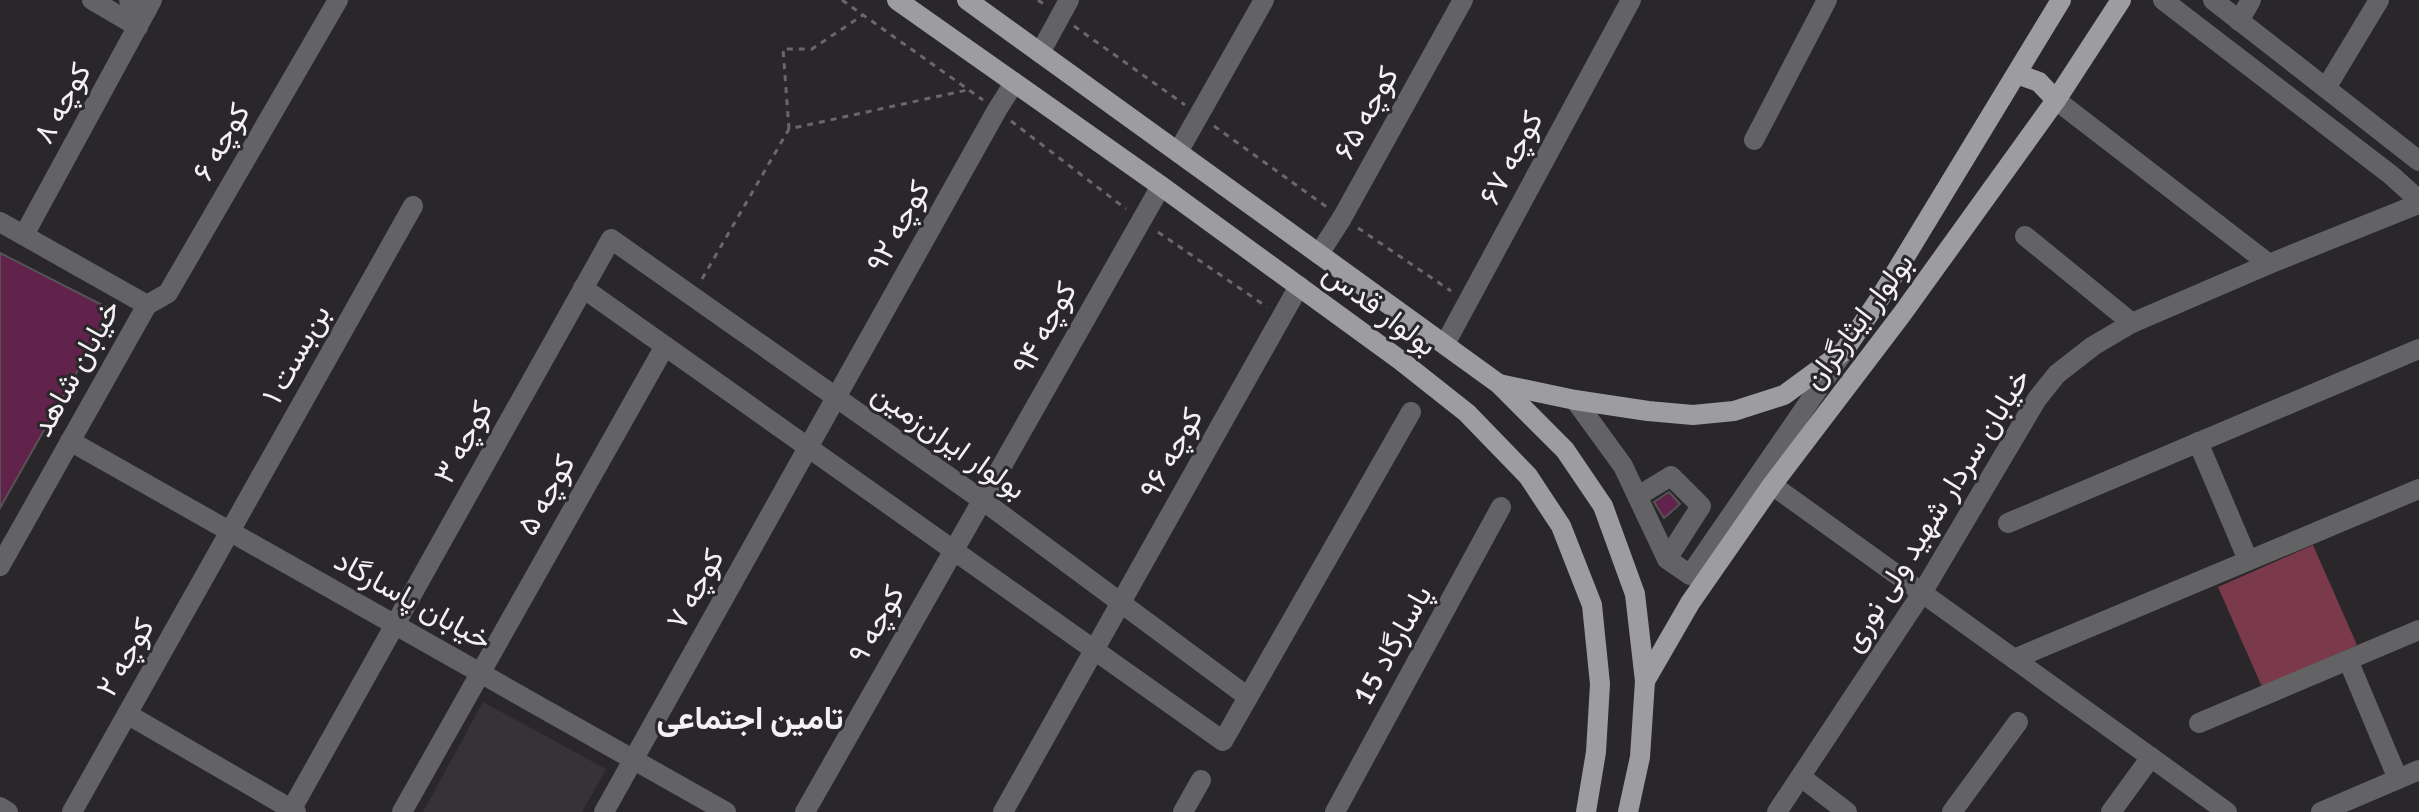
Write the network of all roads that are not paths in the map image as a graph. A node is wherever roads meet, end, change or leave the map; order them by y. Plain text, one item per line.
1 (92, 0) edge
2 (338, 0) edge
3 (897, 0) edge
4 (967, 0) edge
5 (1264, 0) edge
6 (1463, 0) edge
7 (1631, 0) edge
8 (1827, 0) edge
9 (2061, 0) edge
10 (2121, 0) edge
11 (2213, 0) edge
12 (2251, 0) edge
13 (2379, 0) edge
14 (2171, 3) edge
15 (1065, 8) edge
16 (142, 9) edge
17 (2239, 21) junction
18 (1040, 53) junction
19 (2017, 74) junction
20 (1014, 83) junction
21 (2326, 88) junction
22 (2056, 100) junction
23 (1754, 140) dead end
24 (1178, 152) junction
25 (2419, 161) edge
26 (1161, 186) junction
27 (2419, 205) edge
28 (413, 206) dead end
29 (0, 222) edge
30 (24, 235) junction
31 (2025, 236) dead end
32 (611, 239) joint
33 (1319, 254) junction
34 (2269, 264) junction
35 (1299, 286) junction
36 (583, 288) junction
37 (147, 305) junction
38 (2132, 323) junction
39 (1445, 344) junction
40 (665, 346) junction
41 (2419, 349) edge
42 (1844, 351) junction
43 (1499, 384) junction
44 (837, 399) junction
45 (1575, 400) junction
46 (1411, 412) dead end
47 (70, 441) junction
48 (2198, 442) junction
49 (809, 448) junction
50 (1772, 485) junction
51 (2419, 489) edge
52 (1638, 496) junction
53 (982, 500) junction
54 (1501, 507) dead end
55 (2008, 523) dead end
56 (230, 532) junction
57 (953, 550) junction
58 (1667, 559) junction
59 (2248, 560) junction
60 (0, 566) edge
61 (1922, 593) junction
62 (1122, 602) junction
63 (395, 625) junction
64 (2419, 630) edge
65 (1094, 650) junction
66 (2014, 659) junction
67 (2348, 660) junction
68 (480, 673) junction
69 (1645, 681) junction
70 (1248, 697) junction
71 (127, 714) junction
72 (2018, 722) dead end
73 (2199, 723) dead end
74 (2151, 757) junction
75 (634, 760) junction
76 (2419, 770) edge
77 (1801, 777) junction
78 (2398, 779) junction
79 (1201, 780) dead end
80 (0, 807) edge
81 (292, 811) edge
82 (8, 812) edge
83 (72, 812) edge
84 (402, 812) edge
85 (604, 812) edge
86 (726, 812) edge
87 (805, 812) edge
88 (1003, 812) edge
89 (1183, 812) edge
90 (1335, 812) edge
91 (1586, 812) edge
92 (1628, 812) edge
93 (1777, 812) edge
94 (1847, 812) edge
95 (1952, 812) edge
96 (2111, 812) edge
97 (2227, 812) edge
98 (2321, 812) edge

1 - 16 street
2 - 37 street, کوچه ۶
3 - 20 main road, بولوار قدس
4 - 18 main road, بولوار قدس
5 - 24 street
6 - 33 street, کوچه ۶۵
7 - 39 street, کوچه ۶۷
8 - 23 street
9 - 19 main road, بولوار ایثارگران
10 - 22 main road, بولوار ایثارگران
11 - 17 street
12 - 17 street
13 - 21 street
14 - 27 street
15 - 18 street
16 - 30 street, کوچه ۸
17 - 21 street
18 - 24 main road, بولوار قدس
19 - 22 main road
19 - 42 main road, بولوار ایثارگران
20 - 26 main road, بولوار قدس
20 - 44 street, کوچه ۹۲
21 - 25 street
22 - 34 street
22 - 50 main road, بولوار ایثارگران
24 - 33 main road, بولوار قدس
26 - 35 main road, بولوار قدس
26 - 53 street, کوچه ۹۴
27 - 34 street, خیابان سردار شهید ولی نوری
28 - 56 street, بن‌بست ۱
29 - 30 street, خیابان شاهد
30 - 37 street, خیابان شاهد
31 - 38 street
32 - 36 street, کوچه ۳
32 - 44 street, بولوار ایران‌زمین
33 - 39 main road, بولوار قدس
34 - 38 street, خیابان سردار شهید ولی نوری
35 - 62 street, کوچه ۹۶
35 - 91 main road, بولوار قدس
36 - 40 street
36 - 63 street, کوچه ۳
37 - 47 street, خیابان شاهد
38 - 61 street, خیابان سردار شهید ولی نوری
39 - 43 main road, بولوار قدس
40 - 49 street
40 - 68 street, کوچه ۵
41 - 48 street
42 - 45 main road, بولوار ایثارگران
42 - 58 street
43 - 45 main road, بولوار ایثارگران
43 - 69 main road, بولوار قدس
44 - 49 street, کوچه ۹۲
44 - 53 street, بولوار ایران‌زمین
45 - 52 street
46 - 70 street
47 - 56 street, خیابان پاسارگاد
47 - 60 street, خیابان شاهد
48 - 55 street
48 - 59 street
49 - 57 street
49 - 75 street, کوچه ۷
50 - 61 street
50 - 69 main road, بولوار ایثارگران
51 - 59 street
52 - 58 street
52 - 58 street
53 - 57 street, کوچه ۹۴
53 - 62 street, بولوار ایران‌زمین
54 - 90 street, پاسارگاد 15
56 - 63 street, خیابان پاسارگاد
56 - 71 street, کوچه ۲
57 - 65 street
57 - 87 street, کوچه ۹
59 - 66 street
61 - 66 street
61 - 77 street, خیابان سردار شهید ولی نوری
62 - 65 street, کوچه ۹۶
62 - 70 street, بولوار ایران‌زمین
63 - 68 street, خیابان پاسارگاد
63 - 81 street, کوچه ۳
64 - 67 street
65 - 70 street
65 - 88 street, کوچه ۹۶
66 - 74 street
67 - 73 street
67 - 78 street
68 - 75 street, خیابان پاسارگاد
68 - 84 street, کوچه ۵
69 - 92 main road, بولوار قدس
71 - 81 street
71 - 83 street, کوچه ۲
72 - 95 street
74 - 96 street
74 - 97 street
75 - 85 street
75 - 86 street, خیابان پاسارگاد
76 - 78 street
77 - 93 street, خیابان سردار شهید ولی نوری
77 - 94 street
78 - 98 street
79 - 89 street
80 - 82 street

